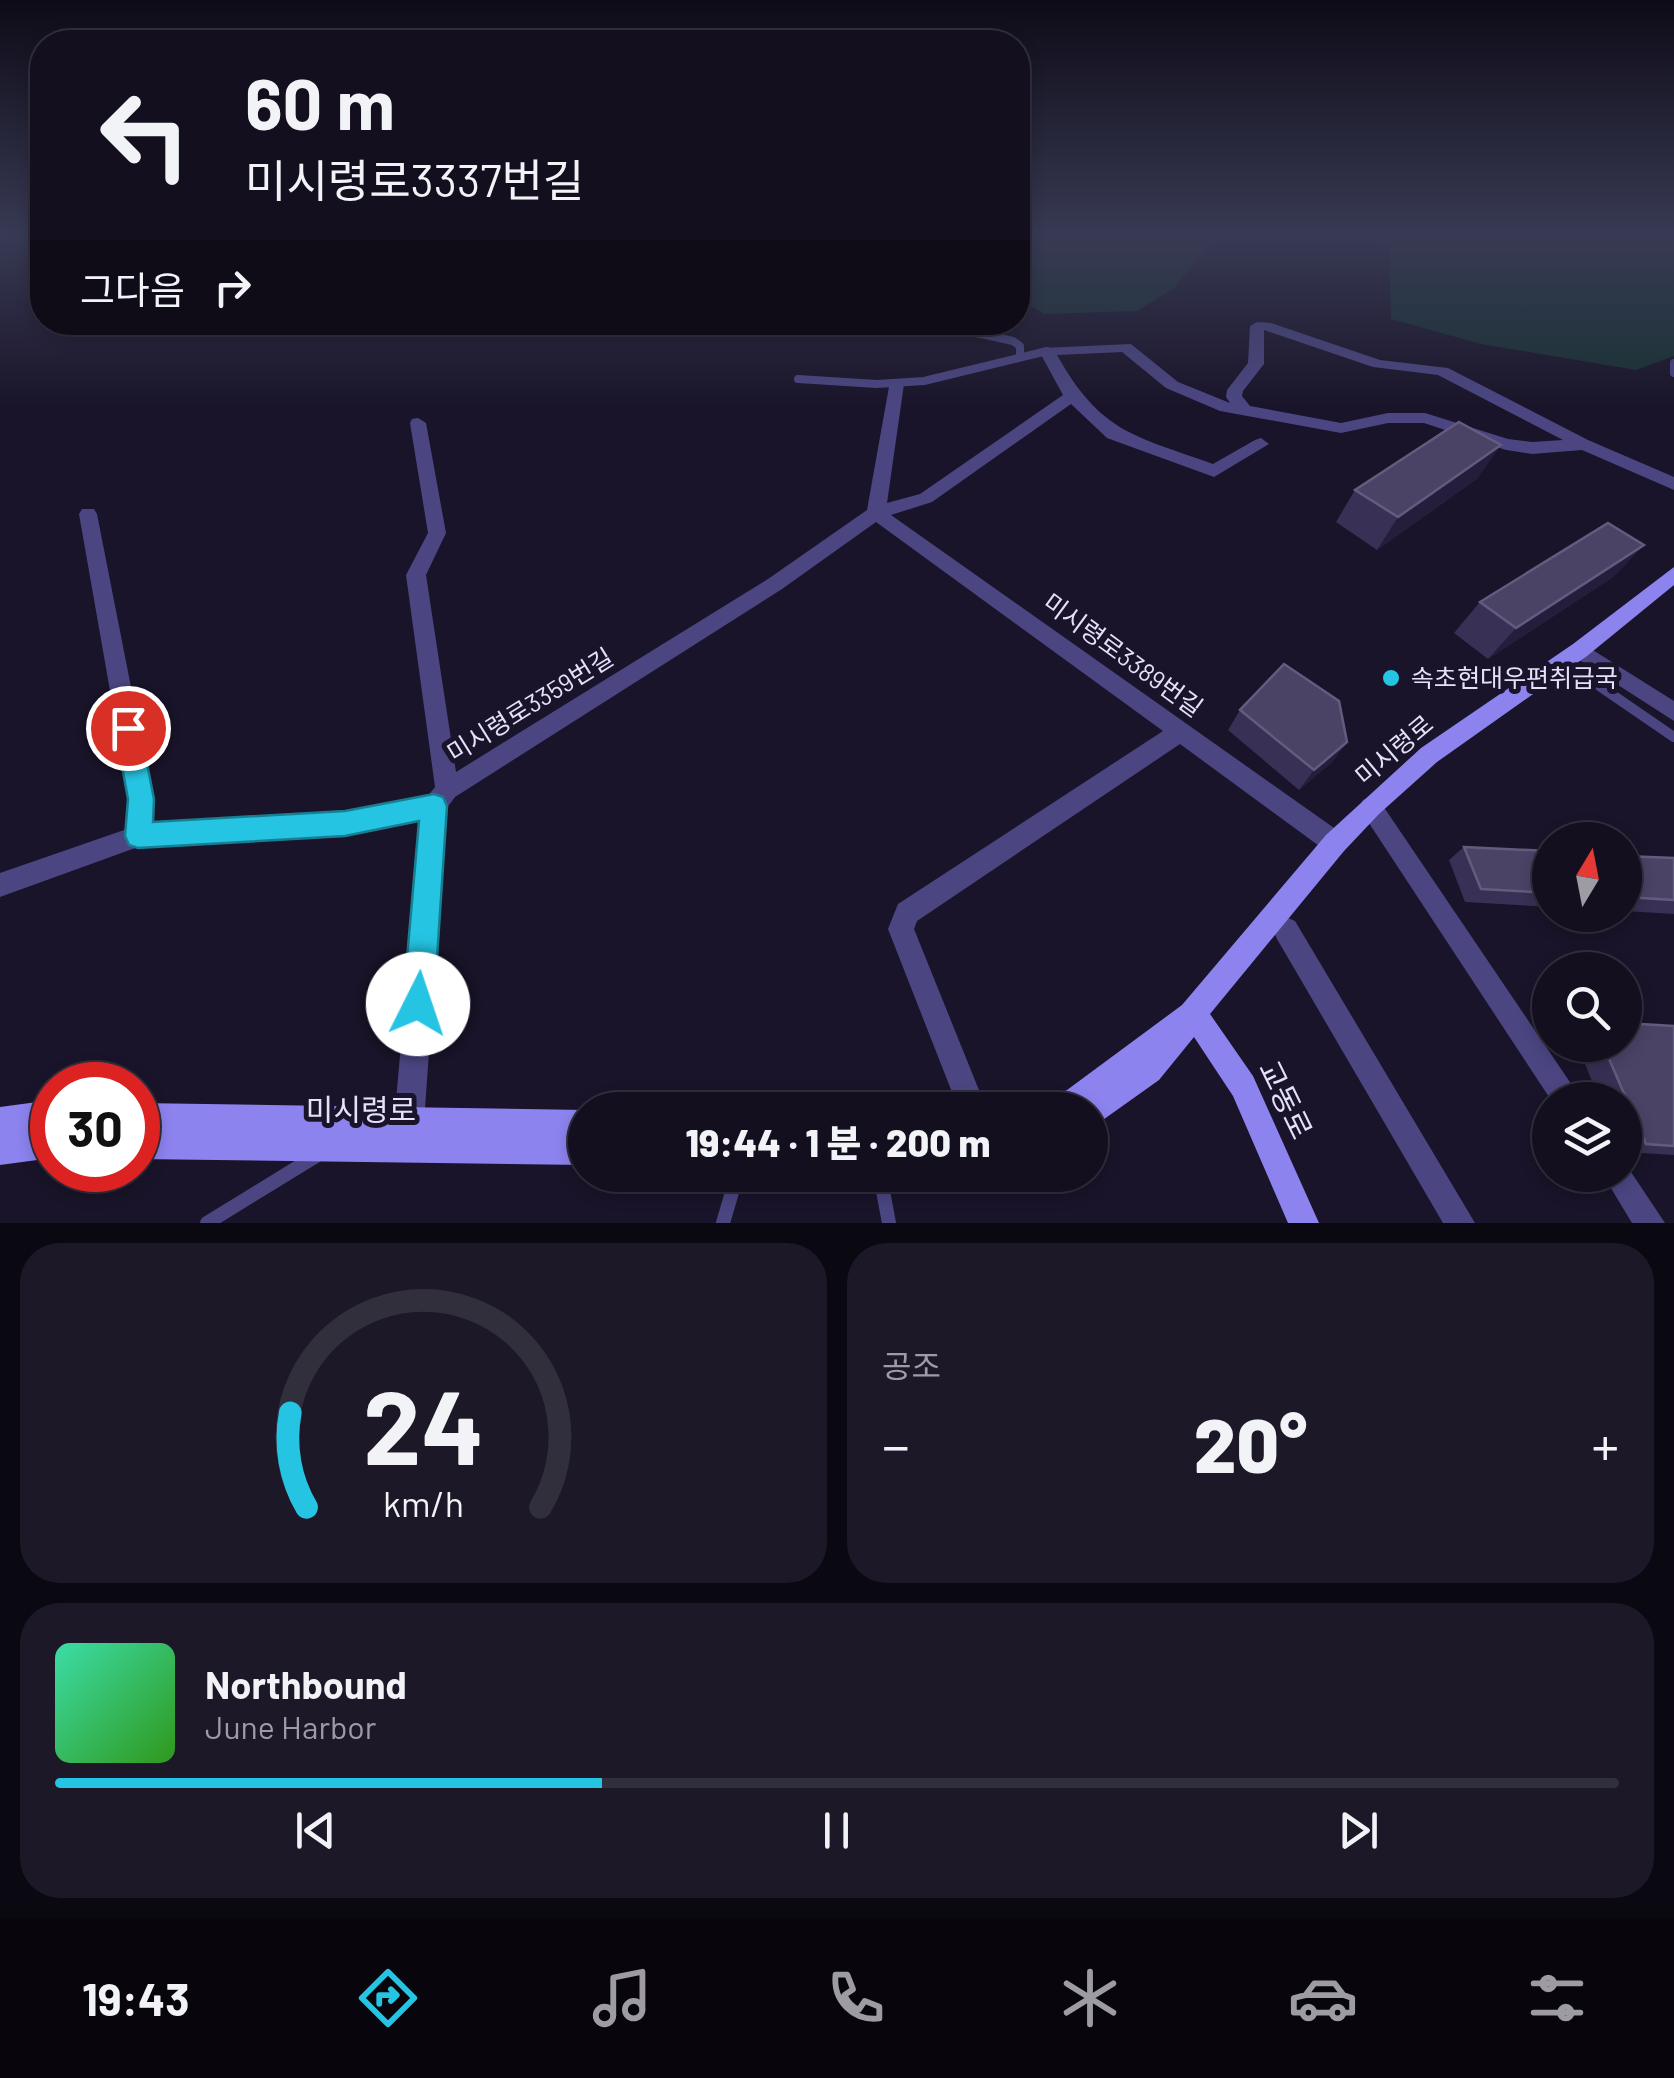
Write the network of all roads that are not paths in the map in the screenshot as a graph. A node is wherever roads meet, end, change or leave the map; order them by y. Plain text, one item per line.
1 (989, 335) edge
2 (1047, 351) junction
3 (1020, 354) junction
4 (1674, 363) edge
5 (1674, 373) edge
6 (798, 378) dead end
7 (896, 384) junction
8 (1072, 396) junction
9 (1246, 412) junction
10 (418, 423) dead end
11 (1261, 444) dead end
12 (1584, 444) junction
13 (1674, 484) edge
14 (876, 513) junction
15 (88, 514) dead end
16 (1674, 574) edge
17 (1572, 655) junction
18 (1674, 712) edge
19 (1181, 730) junction
20 (1674, 737) edge
21 (440, 798) junction
22 (1371, 807) junction
23 (138, 836) junction
24 (1335, 844) junction
25 (0, 885) edge
26 (1286, 930) dead end
27 (1192, 1014) junction
28 (1556, 1082) edge
29 (966, 1092) edge
30 (1087, 1092) edge
31 (1108, 1100) edge
32 (30, 1118) edge
33 (160, 1119) edge
34 (0, 1122) edge
35 (568, 1126) edge
36 (407, 1134) junction
37 (160, 1144) edge
38 (30, 1145) edge
39 (330, 1147) junction
40 (568, 1148) edge
41 (0, 1150) edge
42 (732, 1192) edge
43 (883, 1192) edge
44 (1629, 1192) edge
45 (206, 1223) edge
46 (724, 1223) edge
47 (889, 1223) edge
48 (1304, 1223) edge
49 (1460, 1223) edge
50 (1650, 1223) edge

1 - 3 lane
2 - 3 lane
2 - 8 street
2 - 9 street
3 - 7 lane
4 - 5 lane
6 - 7 lane
7 - 14 street
8 - 11 street
8 - 14 street, 미시령로3359번길
9 - 12 street
9 - 12 street
10 - 21 street
12 - 13 street
14 - 19 street, 미시령로3389번길
14 - 21 street, 미시령로3359번길
15 - 23 street
16 - 17 main road, 미시령로
17 - 18 street
17 - 20 lane
17 - 22 main road, 미시령로
19 - 24 street, 미시령로3389번길
19 - 29 street
21 - 23 street
21 - 36 street
22 - 24 main road, 미시령로
22 - 28 street
23 - 25 street
24 - 27 main road, 미시령로
26 - 49 street
27 - 30 main road, 미시령로
27 - 31 main road, 미시령로
27 - 48 main road, 교동로
32 - 34 main road
33 - 36 main road, 미시령로
35 - 36 main road, 미시령로
36 - 39 main road, 미시령로
36 - 40 main road, 미시령로
37 - 39 main road, 미시령로
38 - 41 main road
39 - 45 lane
42 - 46 lane
43 - 47 lane
44 - 50 street

